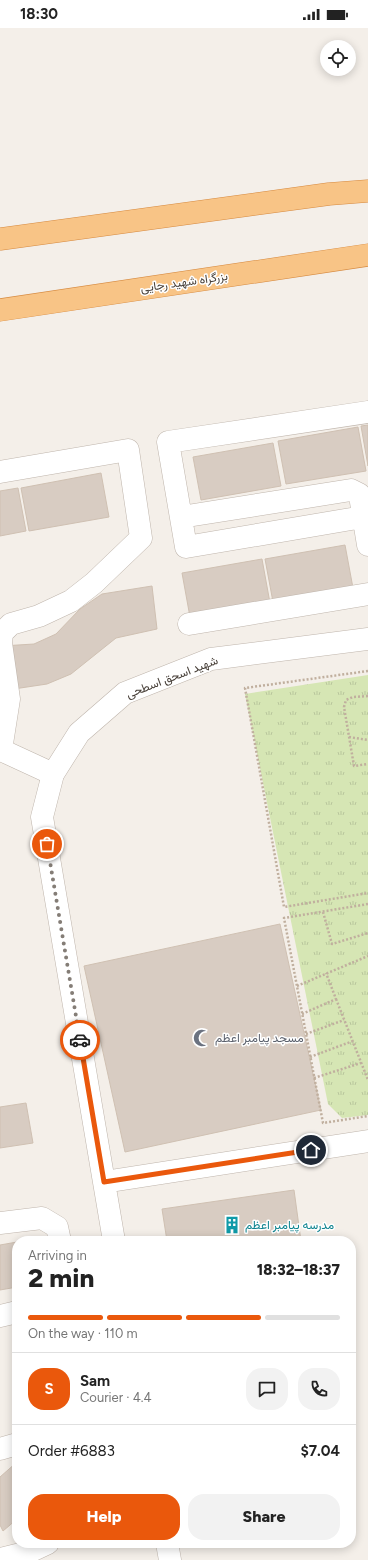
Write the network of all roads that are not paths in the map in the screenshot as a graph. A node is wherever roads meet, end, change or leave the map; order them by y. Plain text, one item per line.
1 (368, 191) edge
2 (0, 239) edge
3 (368, 255) edge
4 (0, 310) edge
5 (368, 412) edge
6 (0, 472) edge
7 (364, 493) edge
8 (181, 517) junction
9 (363, 517) junction
10 (368, 545) edge
11 (368, 594) edge
12 (189, 624) dead end
13 (368, 639) edge
14 (1, 752) edge
15 (53, 774) junction
16 (368, 1141) edge
17 (104, 1182) junction
18 (0, 1223) edge
19 (59, 1236) edge
20 (113, 1236) edge
21 (12, 1313) edge
22 (0, 1316) edge
23 (12, 1445) edge
24 (0, 1449) edge
25 (37, 1548) edge
26 (168, 1548) edge
27 (0, 1559) edge
28 (170, 1560) edge

1 - 2 highway
3 - 4 highway, بزرگراه شهید رجایی
5 - 8 street
6 - 14 street
7 - 8 street
7 - 9 street
8 - 9 street
9 - 10 street
11 - 12 street
13 - 15 street, شهید اسحق اسطحی
14 - 15 street
15 - 17 street, شهید اسحق اسطحی
16 - 17 street
17 - 20 street, شهید اسحق اسطحی
18 - 19 street
21 - 22 street
23 - 24 street
25 - 27 street
26 - 28 street

